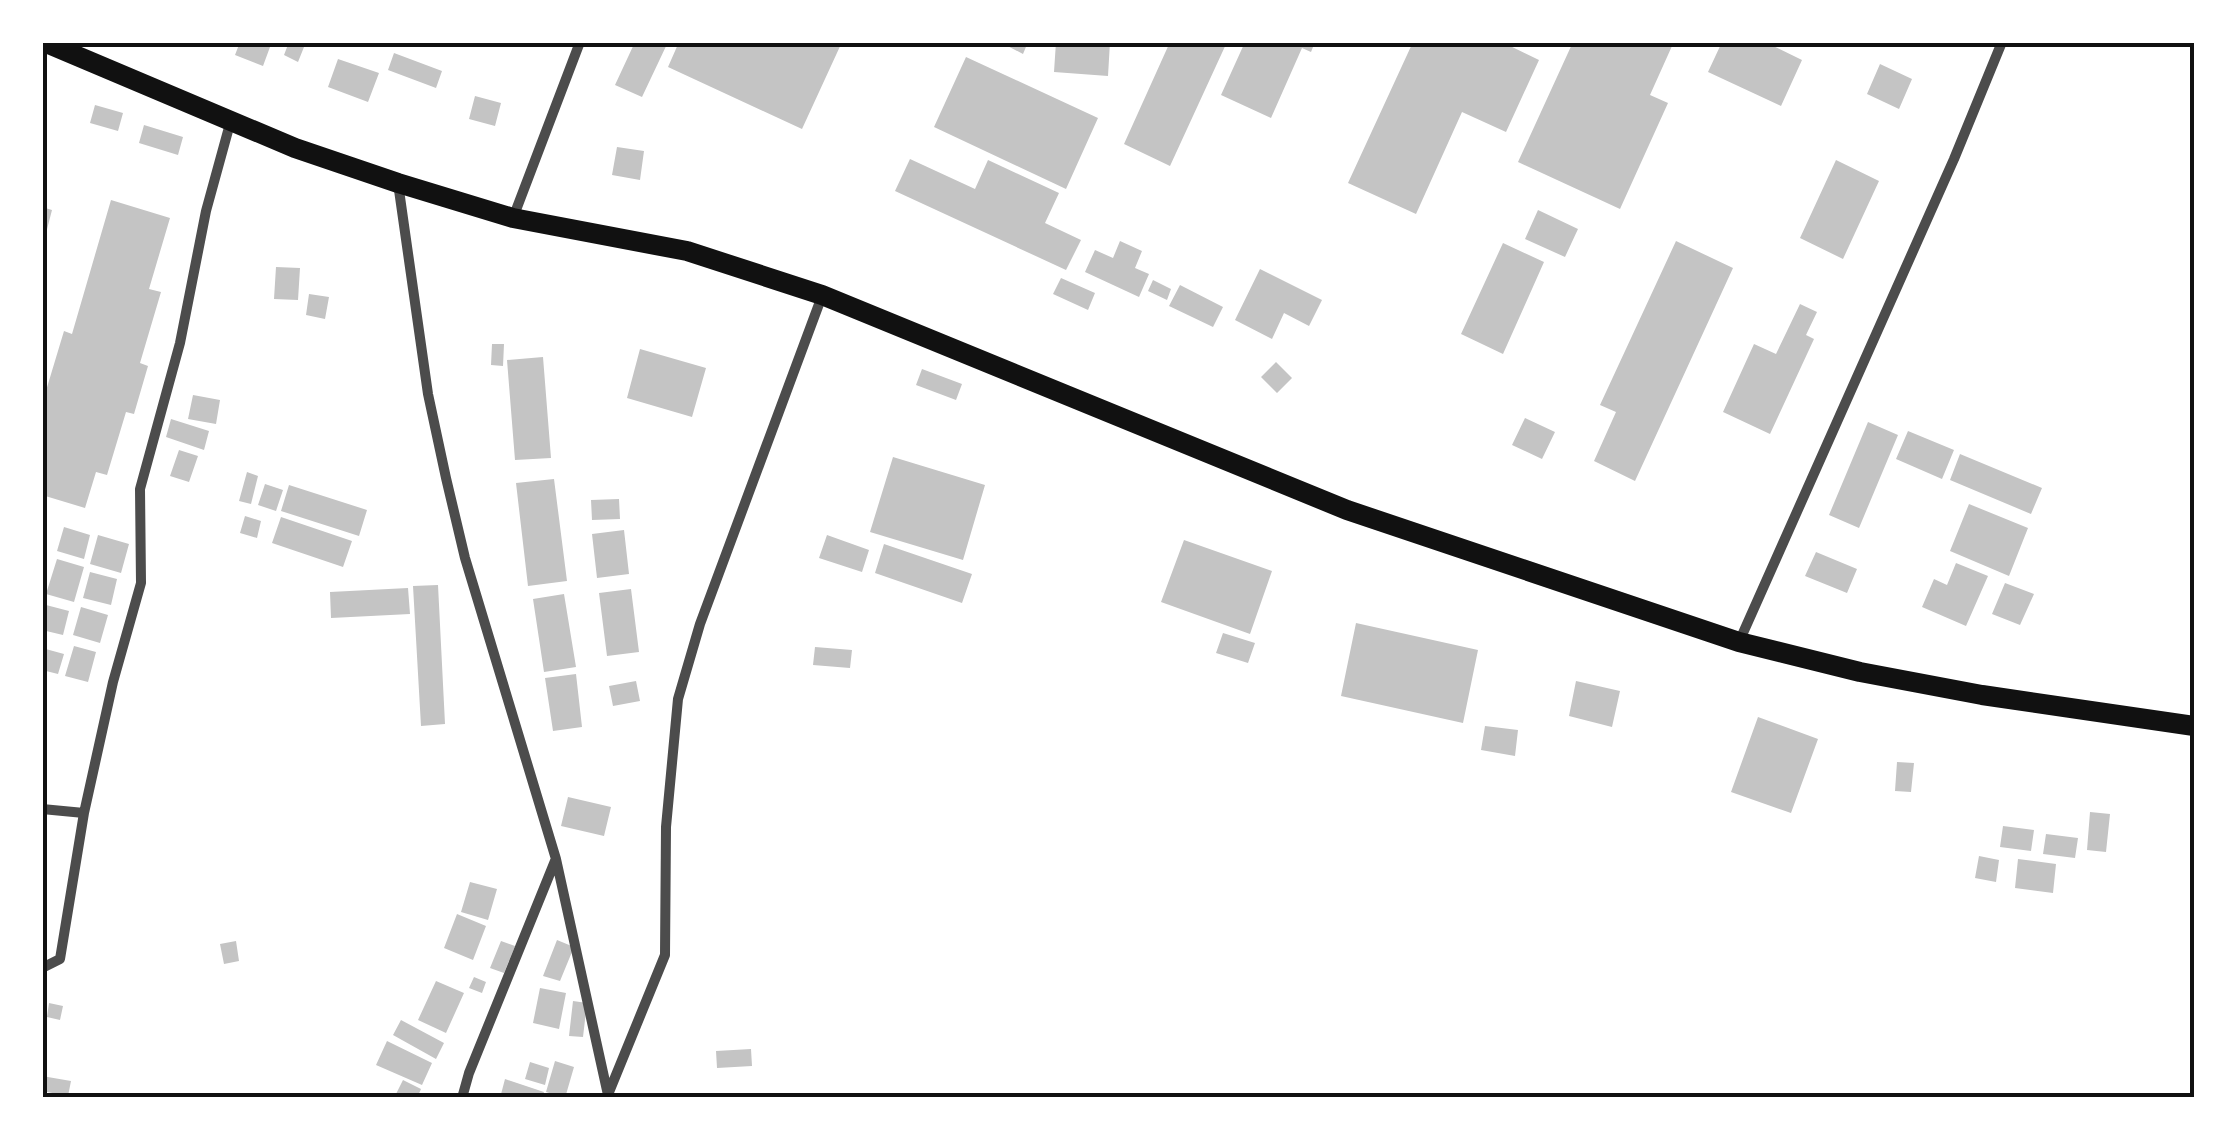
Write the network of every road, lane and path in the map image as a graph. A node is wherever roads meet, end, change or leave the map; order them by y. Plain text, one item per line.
1 (44, 42) edge
2 (580, 42) edge
3 (2002, 42) edge
4 (231, 120) junction
5 (398, 183) junction
6 (514, 218) junction
7 (822, 295) junction
8 (1739, 642) junction
9 (2191, 722) edge
10 (42, 809) edge
11 (84, 813) junction
12 (556, 859) junction
13 (42, 968) edge
14 (607, 1096) edge
15 (462, 1098) edge

1 - 4 main road
2 - 6 street
3 - 8 street
4 - 5 main road
4 - 11 street
5 - 6 main road
5 - 12 street
6 - 7 main road
7 - 8 main road
7 - 14 street
8 - 9 main road
10 - 11 street
11 - 13 street
12 - 14 street
12 - 15 street

